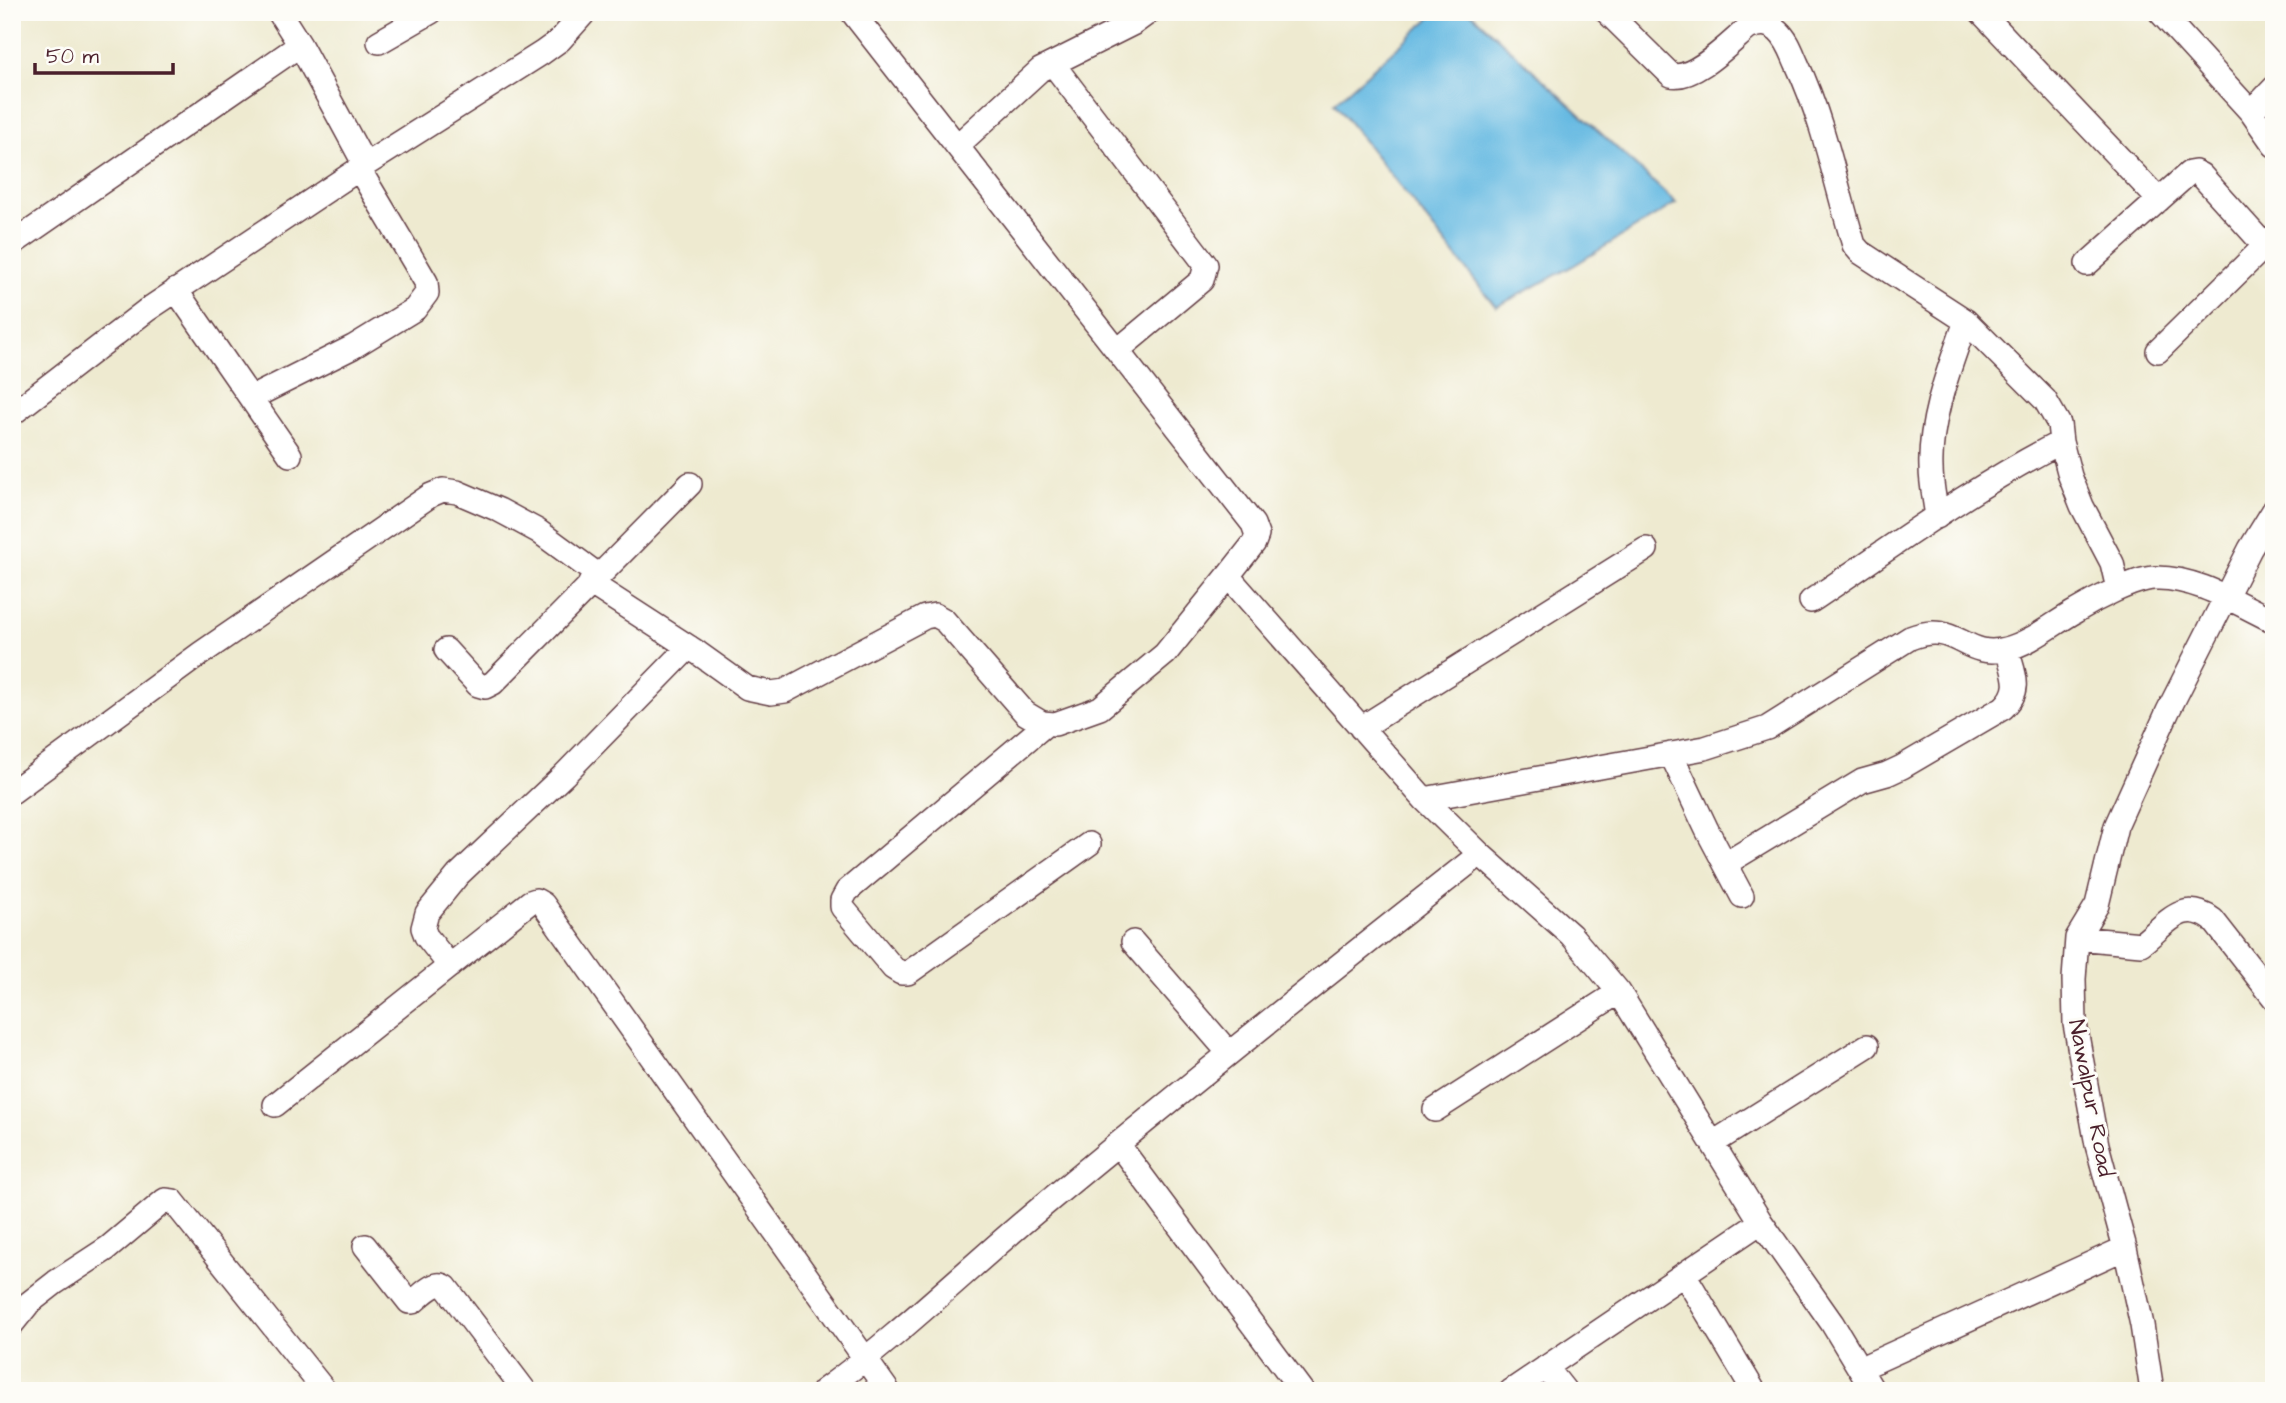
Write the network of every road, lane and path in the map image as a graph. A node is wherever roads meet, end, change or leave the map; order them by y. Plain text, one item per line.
1 (279, 12) edge
2 (431, 12) edge
3 (585, 12) edge
4 (852, 12) edge
5 (1149, 12) edge
6 (1607, 12) edge
7 (1982, 12) edge
8 (2168, 15) edge
9 (379, 42) dead end
10 (300, 45) junction
11 (1052, 64) junction
12 (2274, 88) edge
13 (2250, 112) junction
14 (2274, 145) edge
15 (957, 146) junction
16 (362, 167) junction
17 (2159, 200) junction
18 (2270, 241) edge
19 (12, 244) edge
20 (2087, 264) dead end
21 (176, 290) junction
22 (1966, 321) junction
23 (1118, 351) junction
24 (2158, 351) dead end
25 (251, 398) junction
26 (12, 414) edge
27 (2061, 442) junction
28 (290, 455) dead end
29 (690, 484) dead end
30 (2274, 510) edge
31 (1937, 517) junction
32 (1646, 549) dead end
33 (1228, 576) junction
34 (594, 579) junction
35 (2118, 589) junction
36 (2224, 598) junction
37 (1811, 601) dead end
38 (2274, 621) edge
39 (689, 647) junction
40 (2007, 649) junction
41 (446, 650) dead end
42 (1046, 724) junction
43 (1361, 728) junction
44 (1671, 754) junction
45 (12, 792) edge
46 (1424, 799) junction
47 (1090, 844) dead end
48 (1479, 854) junction
49 (1726, 864) junction
50 (1742, 896) dead end
51 (2077, 938) junction
52 (1133, 942) dead end
53 (450, 966) junction
54 (1619, 992) junction
55 (2274, 998) edge
56 (1867, 1046) dead end
57 (1229, 1053) junction
58 (275, 1105) dead end
59 (1434, 1110) dead end
60 (1713, 1143) junction
61 (1118, 1144) junction
62 (1761, 1222) junction
63 (365, 1246) dead end
64 (2125, 1248) junction
65 (1684, 1274) junction
66 (12, 1324) edge
67 (866, 1359) junction
68 (1546, 1367) junction
69 (1865, 1383) edge
70 (325, 1391) edge
71 (525, 1391) edge
72 (823, 1391) edge
73 (888, 1391) edge
74 (1302, 1391) edge
75 (1511, 1391) edge
76 (1565, 1391) edge
77 (1754, 1391) edge
78 (2152, 1391) edge

1 - 10 street
2 - 9 street
3 - 16 street
4 - 15 street
5 - 11 street
6 - 22 street
7 - 17 street
8 - 13 street
10 - 16 street
10 - 19 street
11 - 15 street
11 - 23 street
12 - 13 street
13 - 14 street
15 - 23 street
16 - 21 street
16 - 25 street
17 - 18 street
17 - 20 street
18 - 24 street
21 - 25 street
21 - 26 street
22 - 27 street
22 - 31 street
23 - 33 street
25 - 28 street
27 - 31 street
27 - 35 street
29 - 34 street
30 - 36 street, Nawalpur Road
31 - 37 street
32 - 43 street
33 - 42 street
33 - 43 street
34 - 39 street
34 - 41 street
34 - 45 street
35 - 36 street
35 - 40 street
36 - 38 street
36 - 51 street, Nawalpur Road
39 - 42 street
39 - 53 street
40 - 44 street
40 - 49 street
42 - 47 street
43 - 46 street
44 - 46 street
44 - 49 street
46 - 48 street
48 - 54 street
48 - 57 street
49 - 50 street
51 - 55 street
51 - 64 street, Nawalpur Road
52 - 57 street
53 - 58 street
53 - 67 street
54 - 59 street
54 - 60 street
56 - 60 street
57 - 61 street
60 - 62 street
61 - 67 street
61 - 74 street
62 - 65 street
62 - 69 street
63 - 71 street
64 - 69 street
64 - 78 street, Nawalpur Road
65 - 68 street
65 - 77 street
66 - 70 street
67 - 72 street
67 - 73 street
68 - 75 street
68 - 76 street

